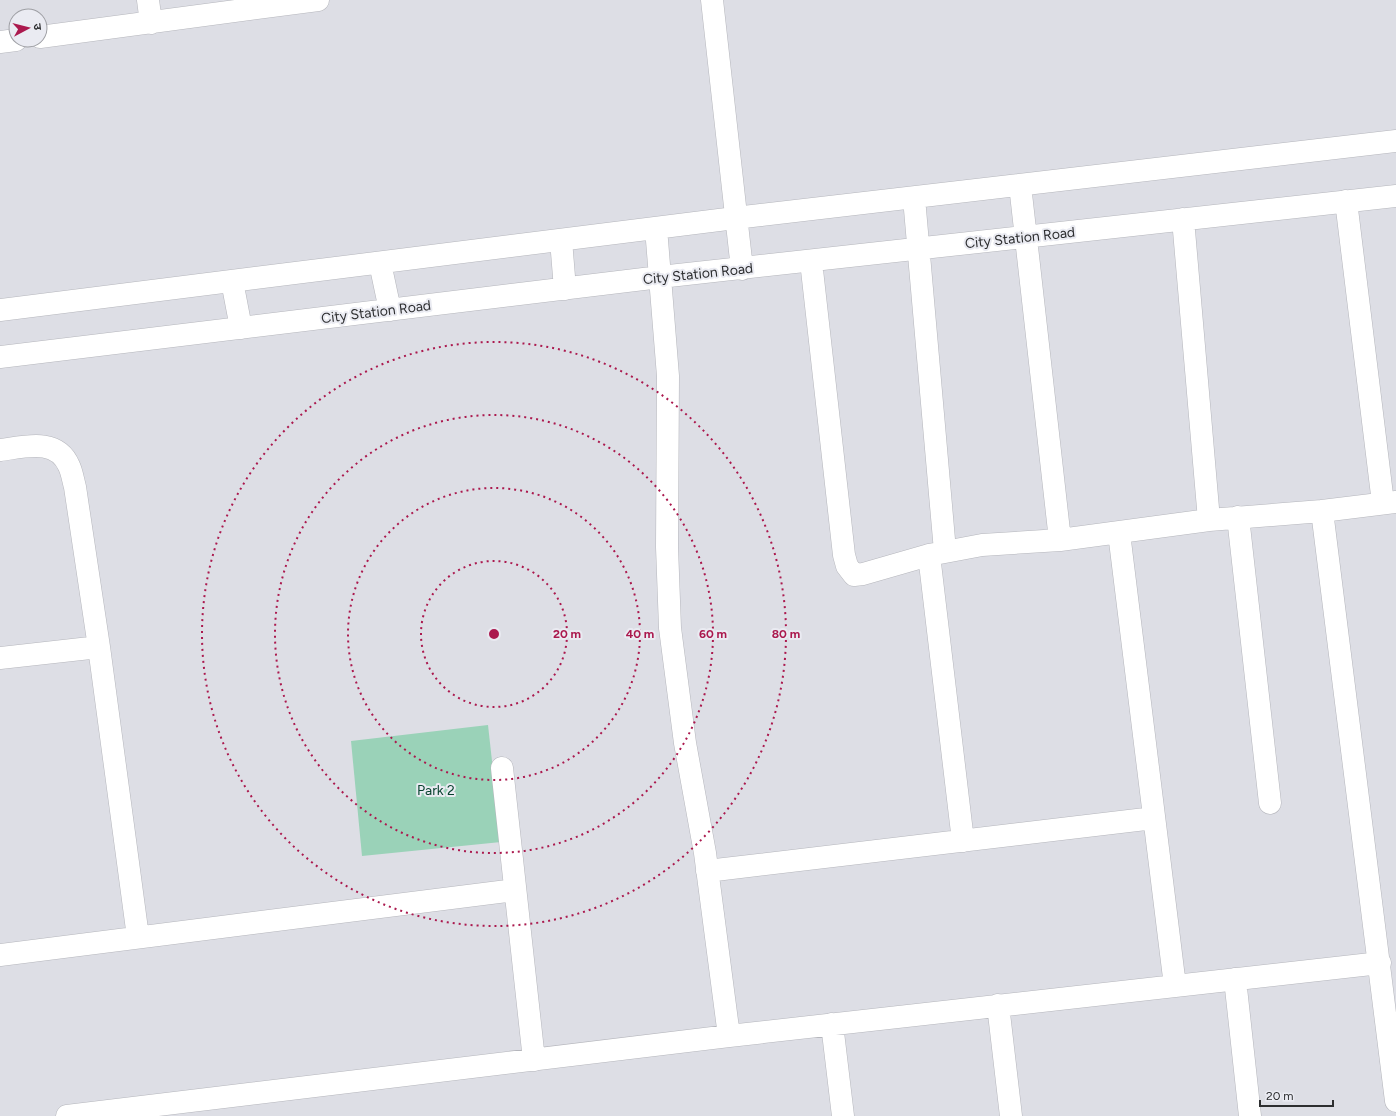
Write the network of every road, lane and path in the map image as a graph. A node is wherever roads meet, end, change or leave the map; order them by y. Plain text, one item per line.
1 (148, 0) edge
2 (318, 0) edge
3 (712, 0) edge
4 (151, 23) junction
5 (48, 36) edge
6 (1396, 141) edge
7 (1020, 185) junction
8 (1396, 196) edge
9 (914, 198) junction
10 (1346, 201) junction
11 (735, 218) junction
12 (1183, 219) junction
13 (656, 228) junction
14 (1026, 237) junction
15 (560, 240) junction
16 (920, 249) junction
17 (811, 262) junction
18 (380, 263) junction
19 (742, 269) junction
20 (660, 278) junction
21 (232, 281) junction
22 (565, 289) junction
23 (0, 310) edge
24 (390, 310) junction
25 (241, 328) junction
26 (0, 357) edge
27 (0, 450) edge
28 (1390, 502) edge
29 (1322, 511) junction
30 (1238, 517) junction
31 (1209, 520) junction
32 (1119, 532) junction
33 (1060, 540) junction
34 (937, 553) junction
35 (99, 647) junction
36 (0, 658) edge
37 (502, 768) dead end
38 (1270, 803) dead end
39 (1154, 818) junction
40 (963, 841) junction
41 (707, 872) junction
42 (515, 890) junction
43 (138, 937) junction
44 (0, 955) edge
45 (1380, 963) junction
46 (1235, 979) junction
47 (1175, 986) junction
48 (998, 1005) junction
49 (832, 1024) junction
50 (729, 1036) junction
51 (534, 1060) junction
52 (1396, 1101) edge
53 (177, 1110) edge
54 (67, 1116) edge
55 (842, 1116) edge
56 (1011, 1116) edge
57 (1250, 1116) edge

1 - 4 street
2 - 4 street
3 - 11 street
4 - 5 street
6 - 7 street
7 - 9 street
7 - 14 street
8 - 10 street, City Station Road
9 - 11 street
9 - 16 street
10 - 12 street, City Station Road
10 - 28 street
11 - 13 street
11 - 19 street
12 - 14 street, City Station Road
12 - 31 street
13 - 15 street
13 - 20 street
14 - 16 street, City Station Road
14 - 33 street
15 - 18 street
15 - 22 street
16 - 17 street, City Station Road
16 - 34 street
17 - 19 street, City Station Road
17 - 34 street
18 - 21 street
18 - 24 street
19 - 20 street, City Station Road
20 - 22 street, City Station Road
20 - 41 street
21 - 23 street
21 - 25 street
22 - 24 street, City Station Road
24 - 25 street, City Station Road
25 - 26 street, City Station Road
27 - 35 street
28 - 29 street
29 - 30 street
29 - 45 street
30 - 31 street
30 - 38 street
31 - 32 street
32 - 33 street
32 - 39 street
33 - 34 street
34 - 40 street
35 - 36 street
35 - 43 street
37 - 42 street
39 - 40 street
39 - 47 street
40 - 41 street
41 - 50 street
42 - 43 street
42 - 51 street
43 - 44 street
45 - 46 street
45 - 52 street
46 - 47 street
46 - 57 street
47 - 48 street
48 - 49 street
48 - 56 street
49 - 50 street
49 - 55 street
50 - 51 street
51 - 53 street
53 - 54 street

